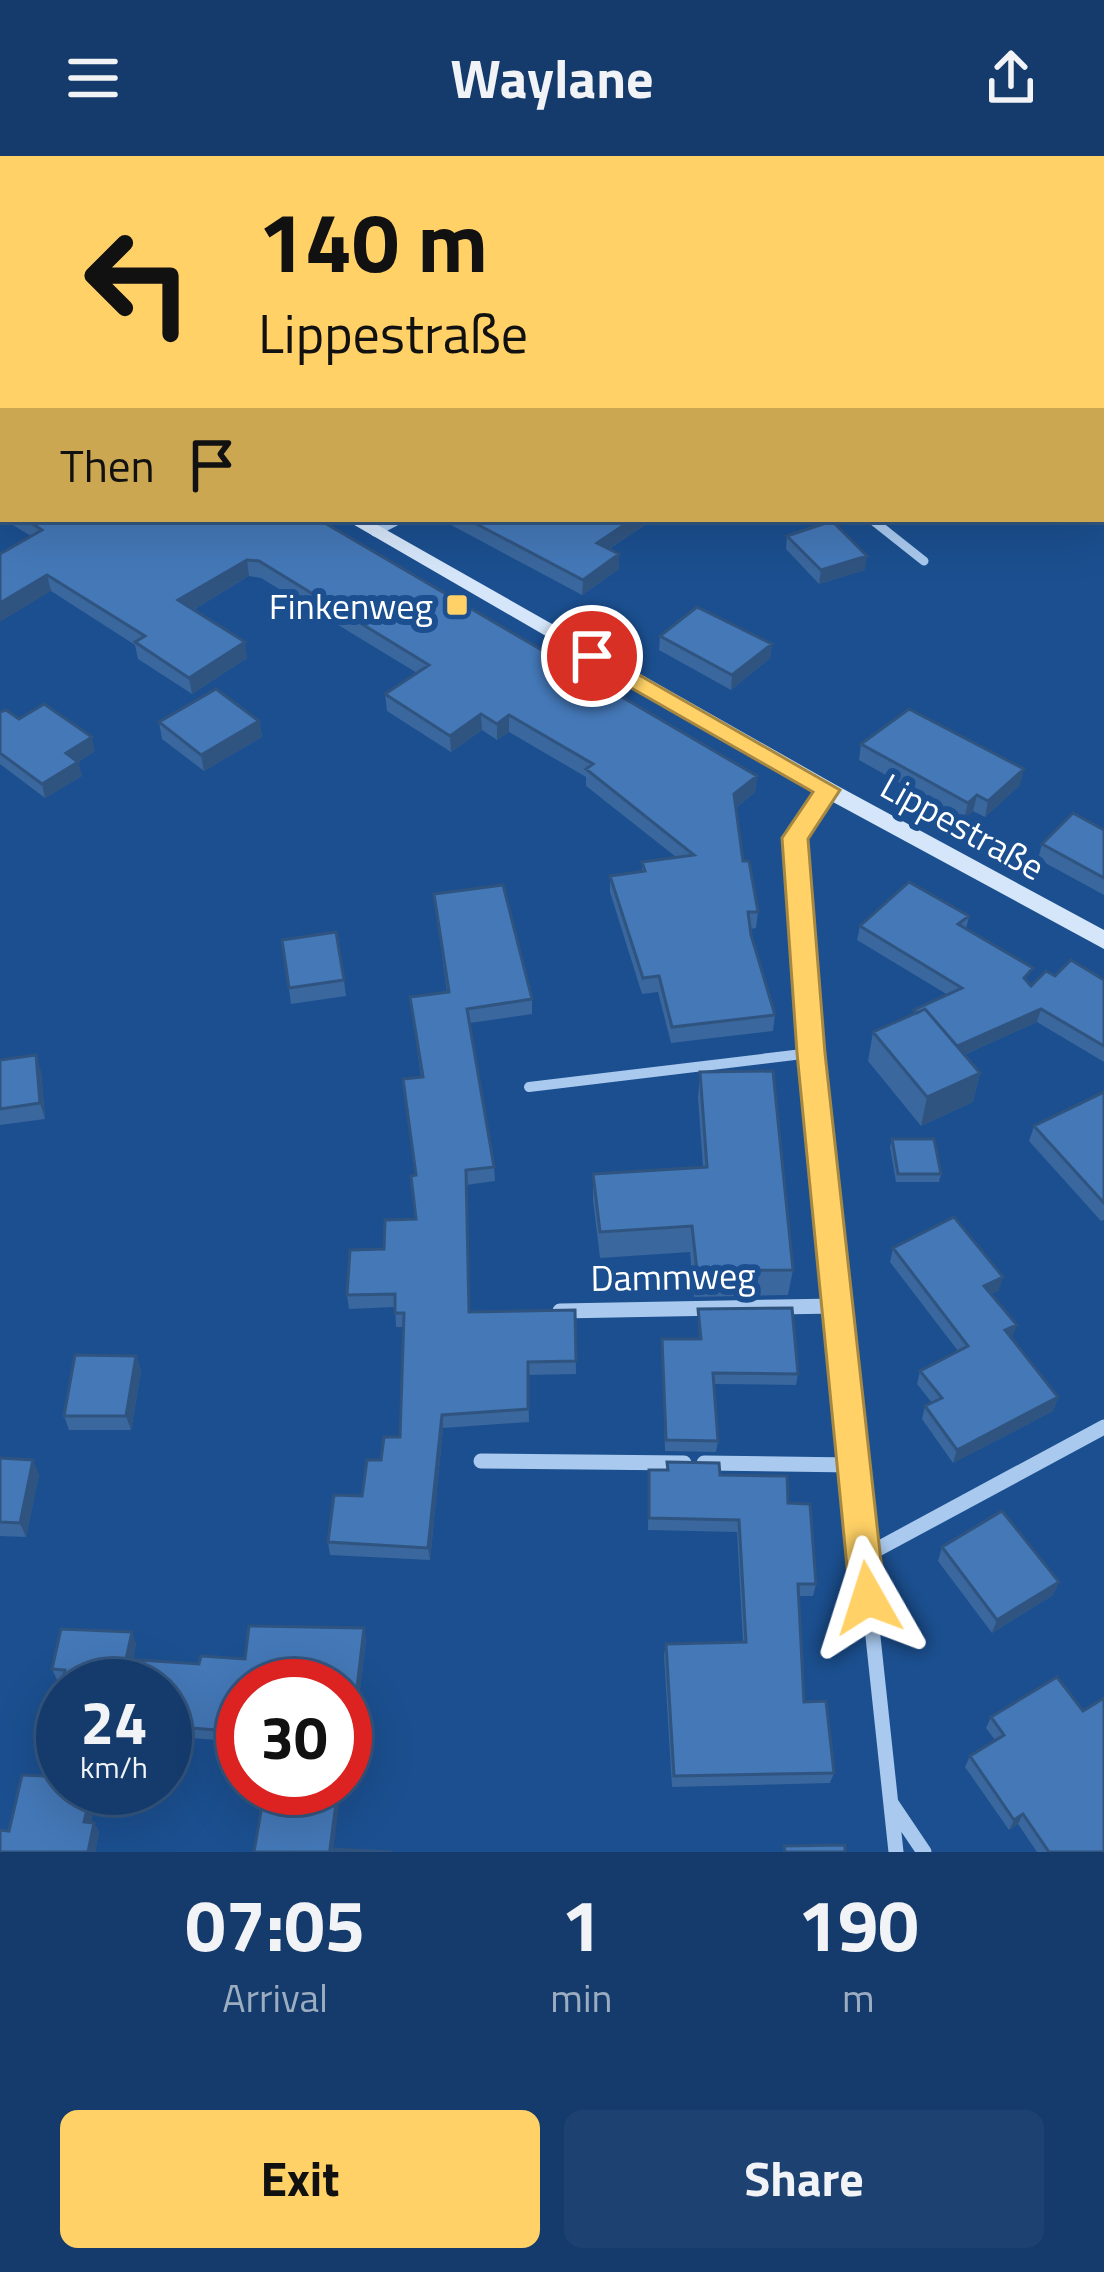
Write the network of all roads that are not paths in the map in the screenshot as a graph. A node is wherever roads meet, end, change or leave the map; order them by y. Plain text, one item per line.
1 (358, 522) edge
2 (394, 522) edge
3 (876, 522) edge
4 (376, 532) junction
5 (924, 561) dead end
6 (828, 790) junction
7 (1104, 940) edge
8 (811, 1053) junction
9 (529, 1087) dead end
10 (837, 1306) junction
11 (535, 1312) edge
12 (1104, 1427) edge
13 (481, 1461) dead end
14 (854, 1465) junction
15 (863, 1557) junction
16 (890, 1801) junction
17 (896, 1852) edge
18 (924, 1852) edge

1 - 4 main road, Lippestraße
2 - 4 street
3 - 5 street
4 - 6 main road, Lippestraße
6 - 7 main road, Lippestraße
6 - 8 street
8 - 9 street
8 - 10 street
10 - 11 street, Dammweg
10 - 14 street
12 - 15 street
13 - 14 street
14 - 15 street
15 - 16 street
16 - 17 street
16 - 18 street

